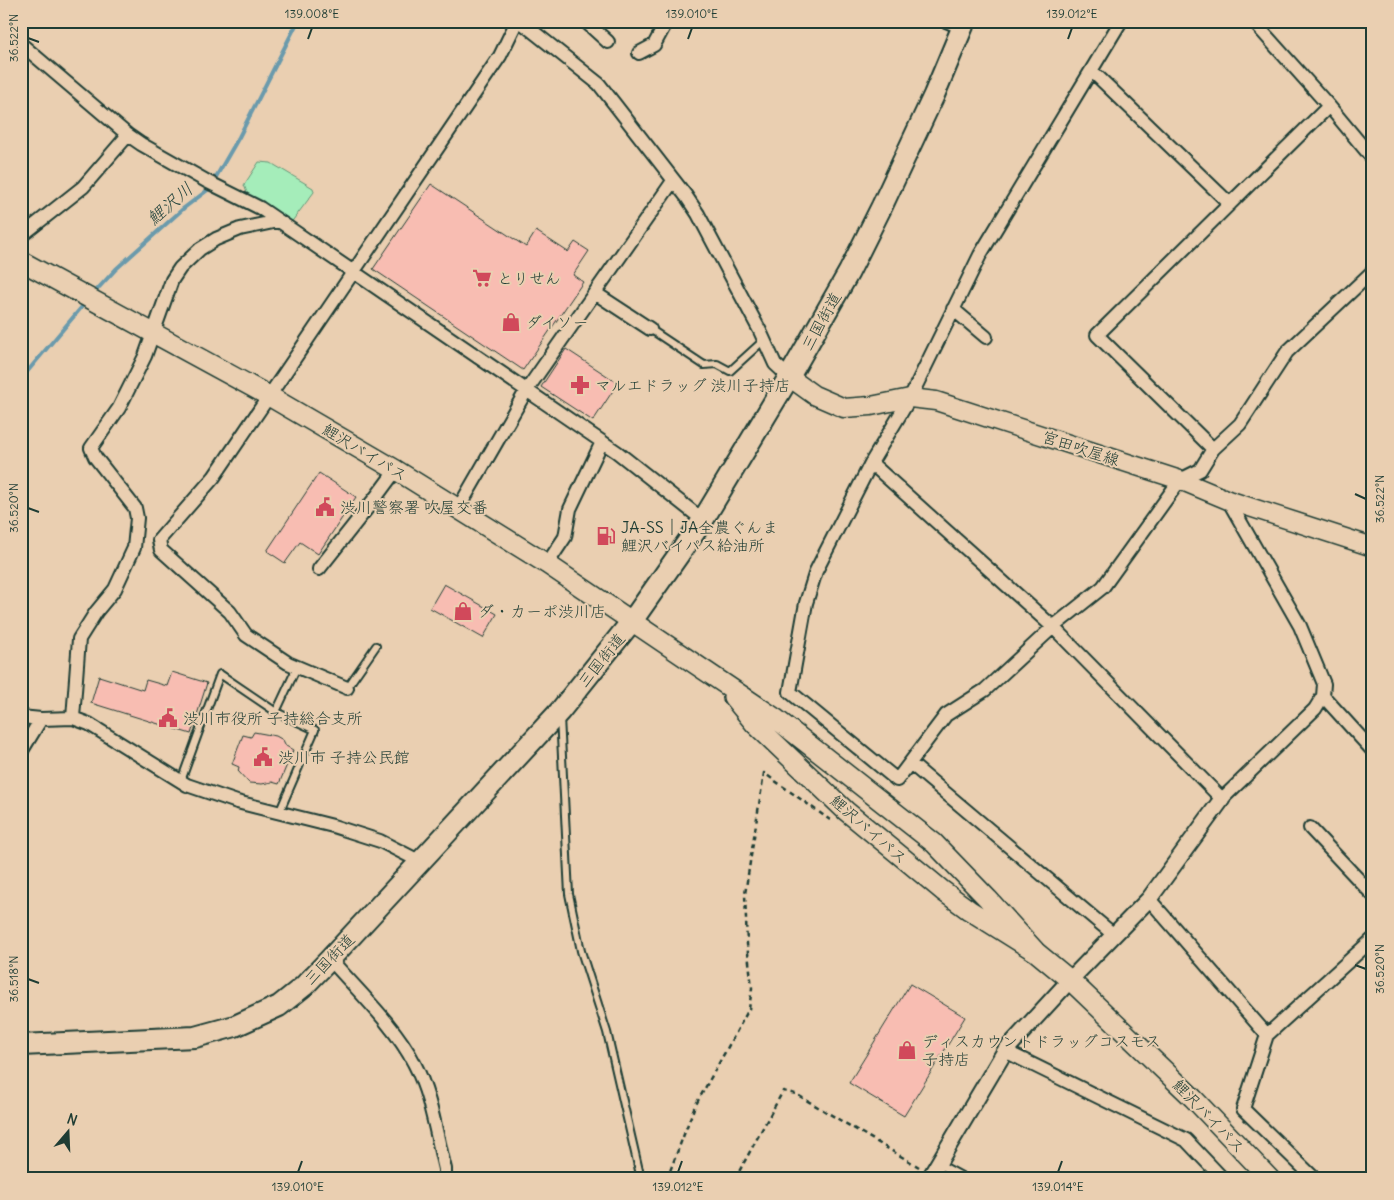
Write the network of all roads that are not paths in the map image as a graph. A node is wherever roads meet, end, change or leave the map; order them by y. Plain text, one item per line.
1 (518, 21) edge
2 (585, 21) edge
3 (667, 21) edge
4 (1122, 21) edge
5 (1253, 21) edge
6 (958, 23) edge
7 (608, 42) dead end
8 (21, 44) edge
9 (639, 53) dead end
10 (1092, 71) junction
11 (1329, 106) junction
12 (128, 135) junction
13 (1373, 159) edge
14 (673, 181) junction
15 (1230, 204) junction
16 (278, 221) junction
17 (21, 236) edge
18 (21, 261) edge
19 (1373, 271) edge
20 (354, 273) junction
21 (595, 293) junction
22 (953, 309) junction
23 (650, 329) joint
24 (153, 334) junction
25 (986, 337) dead end
26 (764, 340) junction
27 (789, 378) junction
28 (526, 391) junction
29 (269, 396) junction
30 (910, 398) junction
31 (602, 442) junction
32 (1213, 449) junction
33 (871, 463) junction
34 (396, 470) junction
35 (1180, 480) junction
36 (1228, 500) junction
37 (458, 509) junction
38 (703, 520) junction
39 (1373, 547) edge
40 (547, 564) junction
41 (319, 569) dead end
42 (632, 621) junction
43 (1053, 627) junction
44 (376, 646) dead end
45 (297, 667) junction
46 (721, 682) junction
47 (347, 688) joint
48 (1323, 696) junction
49 (560, 711) junction
50 (276, 712) junction
51 (21, 716) edge
52 (73, 718) junction
53 (41, 719) junction
54 (1373, 751) edge
55 (21, 752) edge
56 (910, 763) junction
57 (181, 781) junction
58 (1222, 799) junction
59 (279, 813) junction
60 (1310, 828) dead end
61 (421, 862) junction
62 (1373, 895) edge
63 (1149, 899) junction
64 (1114, 935) junction
65 (1373, 939) edge
66 (1036, 952) junction
67 (330, 959) junction
68 (1070, 980) junction
69 (1267, 1036) junction
70 (21, 1045) edge
71 (1005, 1051) junction
72 (933, 1172) edge
73 (445, 1179) edge
74 (641, 1179) edge
75 (967, 1179) edge
76 (1223, 1179) edge
77 (1270, 1179) edge
78 (1315, 1179) edge

1 - 14 street
1 - 20 street
2 - 7 street
3 - 9 street
4 - 10 street
5 - 11 street
6 - 27 highway, 三国街道
8 - 12 street
10 - 15 street
10 - 22 street
11 - 13 street
11 - 15 street
12 - 16 street
12 - 17 street
14 - 21 street
14 - 26 street
15 - 32 street
16 - 20 street
16 - 24 street
18 - 24 main road, 鯉沢バイパス
19 - 32 street
20 - 28 street
20 - 29 street
21 - 23 street
21 - 28 street
22 - 25 street
22 - 30 street
23 - 26 lane
24 - 29 main road, 鯉沢バイパス
24 - 52 street
26 - 27 street
27 - 30 main road, 宮田吹屋線
27 - 38 highway, 三国街道
28 - 31 street
28 - 37 street
29 - 34 main road, 鯉沢バイパス
29 - 45 street
30 - 33 street
30 - 35 main road, 宮田吹屋線
31 - 38 street
31 - 40 street
32 - 35 street
33 - 43 street
33 - 56 street
34 - 37 main road, 鯉沢バイパス
34 - 41 street
35 - 36 main road, 宮田吹屋線
35 - 43 street
36 - 39 main road, 宮田吹屋線
36 - 48 street
37 - 40 main road, 鯉沢バイパス
38 - 42 highway, 三国街道
40 - 42 main road, 鯉沢バイパス
42 - 46 main road, 鯉沢バイパス
42 - 49 highway, 三国街道
43 - 56 street
43 - 58 street
44 - 47 lane
45 - 47 street
45 - 50 lane
46 - 66 main road, 鯉沢バイパス
46 - 66 main road, 鯉沢バイパス
48 - 54 street
48 - 58 street
49 - 61 highway, 三国街道
49 - 74 lane
50 - 57 lane
50 - 59 lane
51 - 53 street
52 - 53 street
52 - 57 street
53 - 55 street
56 - 64 street
57 - 59 street
58 - 63 street
59 - 61 street
60 - 62 street
61 - 67 highway, 三国街道
63 - 64 street
63 - 69 street
64 - 68 street
65 - 69 street
66 - 68 main road, 鯉沢バイパス
67 - 70 highway, 三国街道
67 - 73 street
68 - 71 street
68 - 77 main road, 鯉沢バイパス
69 - 78 street
71 - 72 street
71 - 76 street
72 - 75 lane

